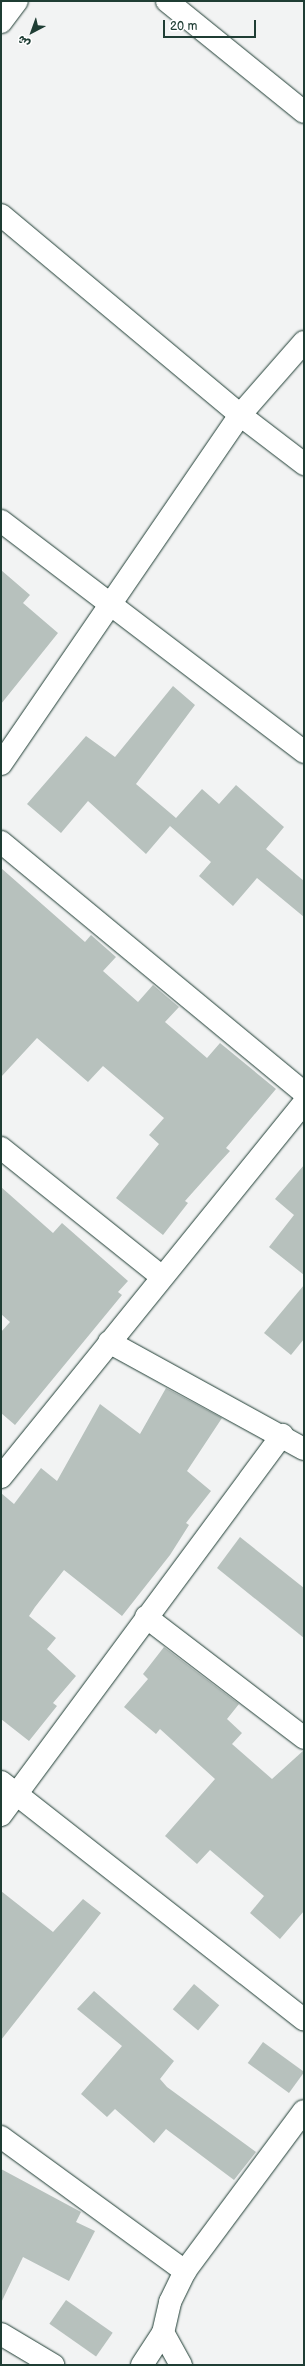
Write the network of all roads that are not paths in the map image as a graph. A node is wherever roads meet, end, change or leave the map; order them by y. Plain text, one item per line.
1 (17, 1) edge
2 (167, 1) edge
3 (1, 22) edge
4 (304, 112) edge
5 (1, 215) edge
6 (304, 342) edge
7 (240, 415) junction
8 (304, 464) edge
9 (1, 521) edge
10 (112, 605) junction
11 (304, 752) edge
12 (1, 764) edge
13 (1, 842) edge
14 (304, 1093) edge
15 (304, 1103) edge
16 (1, 1148) edge
17 (162, 1277) junction
18 (109, 1342) junction
19 (282, 1435) junction
20 (304, 1449) edge
21 (1, 1477) edge
22 (146, 1616) junction
23 (304, 1738) edge
24 (8, 1787) edge
25 (1, 1815) edge
26 (304, 2020) edge
27 (304, 2111) edge
28 (1, 2137) edge
29 (185, 2271) junction
30 (163, 2333) junction
31 (1, 2334) edge
32 (53, 2365) edge
33 (142, 2365) edge
34 (181, 2365) edge

1 - 3 street
2 - 4 street
5 - 7 street
6 - 7 street
7 - 8 street
7 - 10 street
9 - 10 street
10 - 11 street
10 - 12 street
13 - 14 street
15 - 17 street
16 - 17 street
17 - 18 street
18 - 19 street
18 - 21 street
19 - 20 street
19 - 22 street
22 - 23 street
22 - 24 street
24 - 25 street
24 - 26 street
27 - 29 street
28 - 29 street
29 - 30 street
30 - 33 street
30 - 34 street
31 - 32 street

